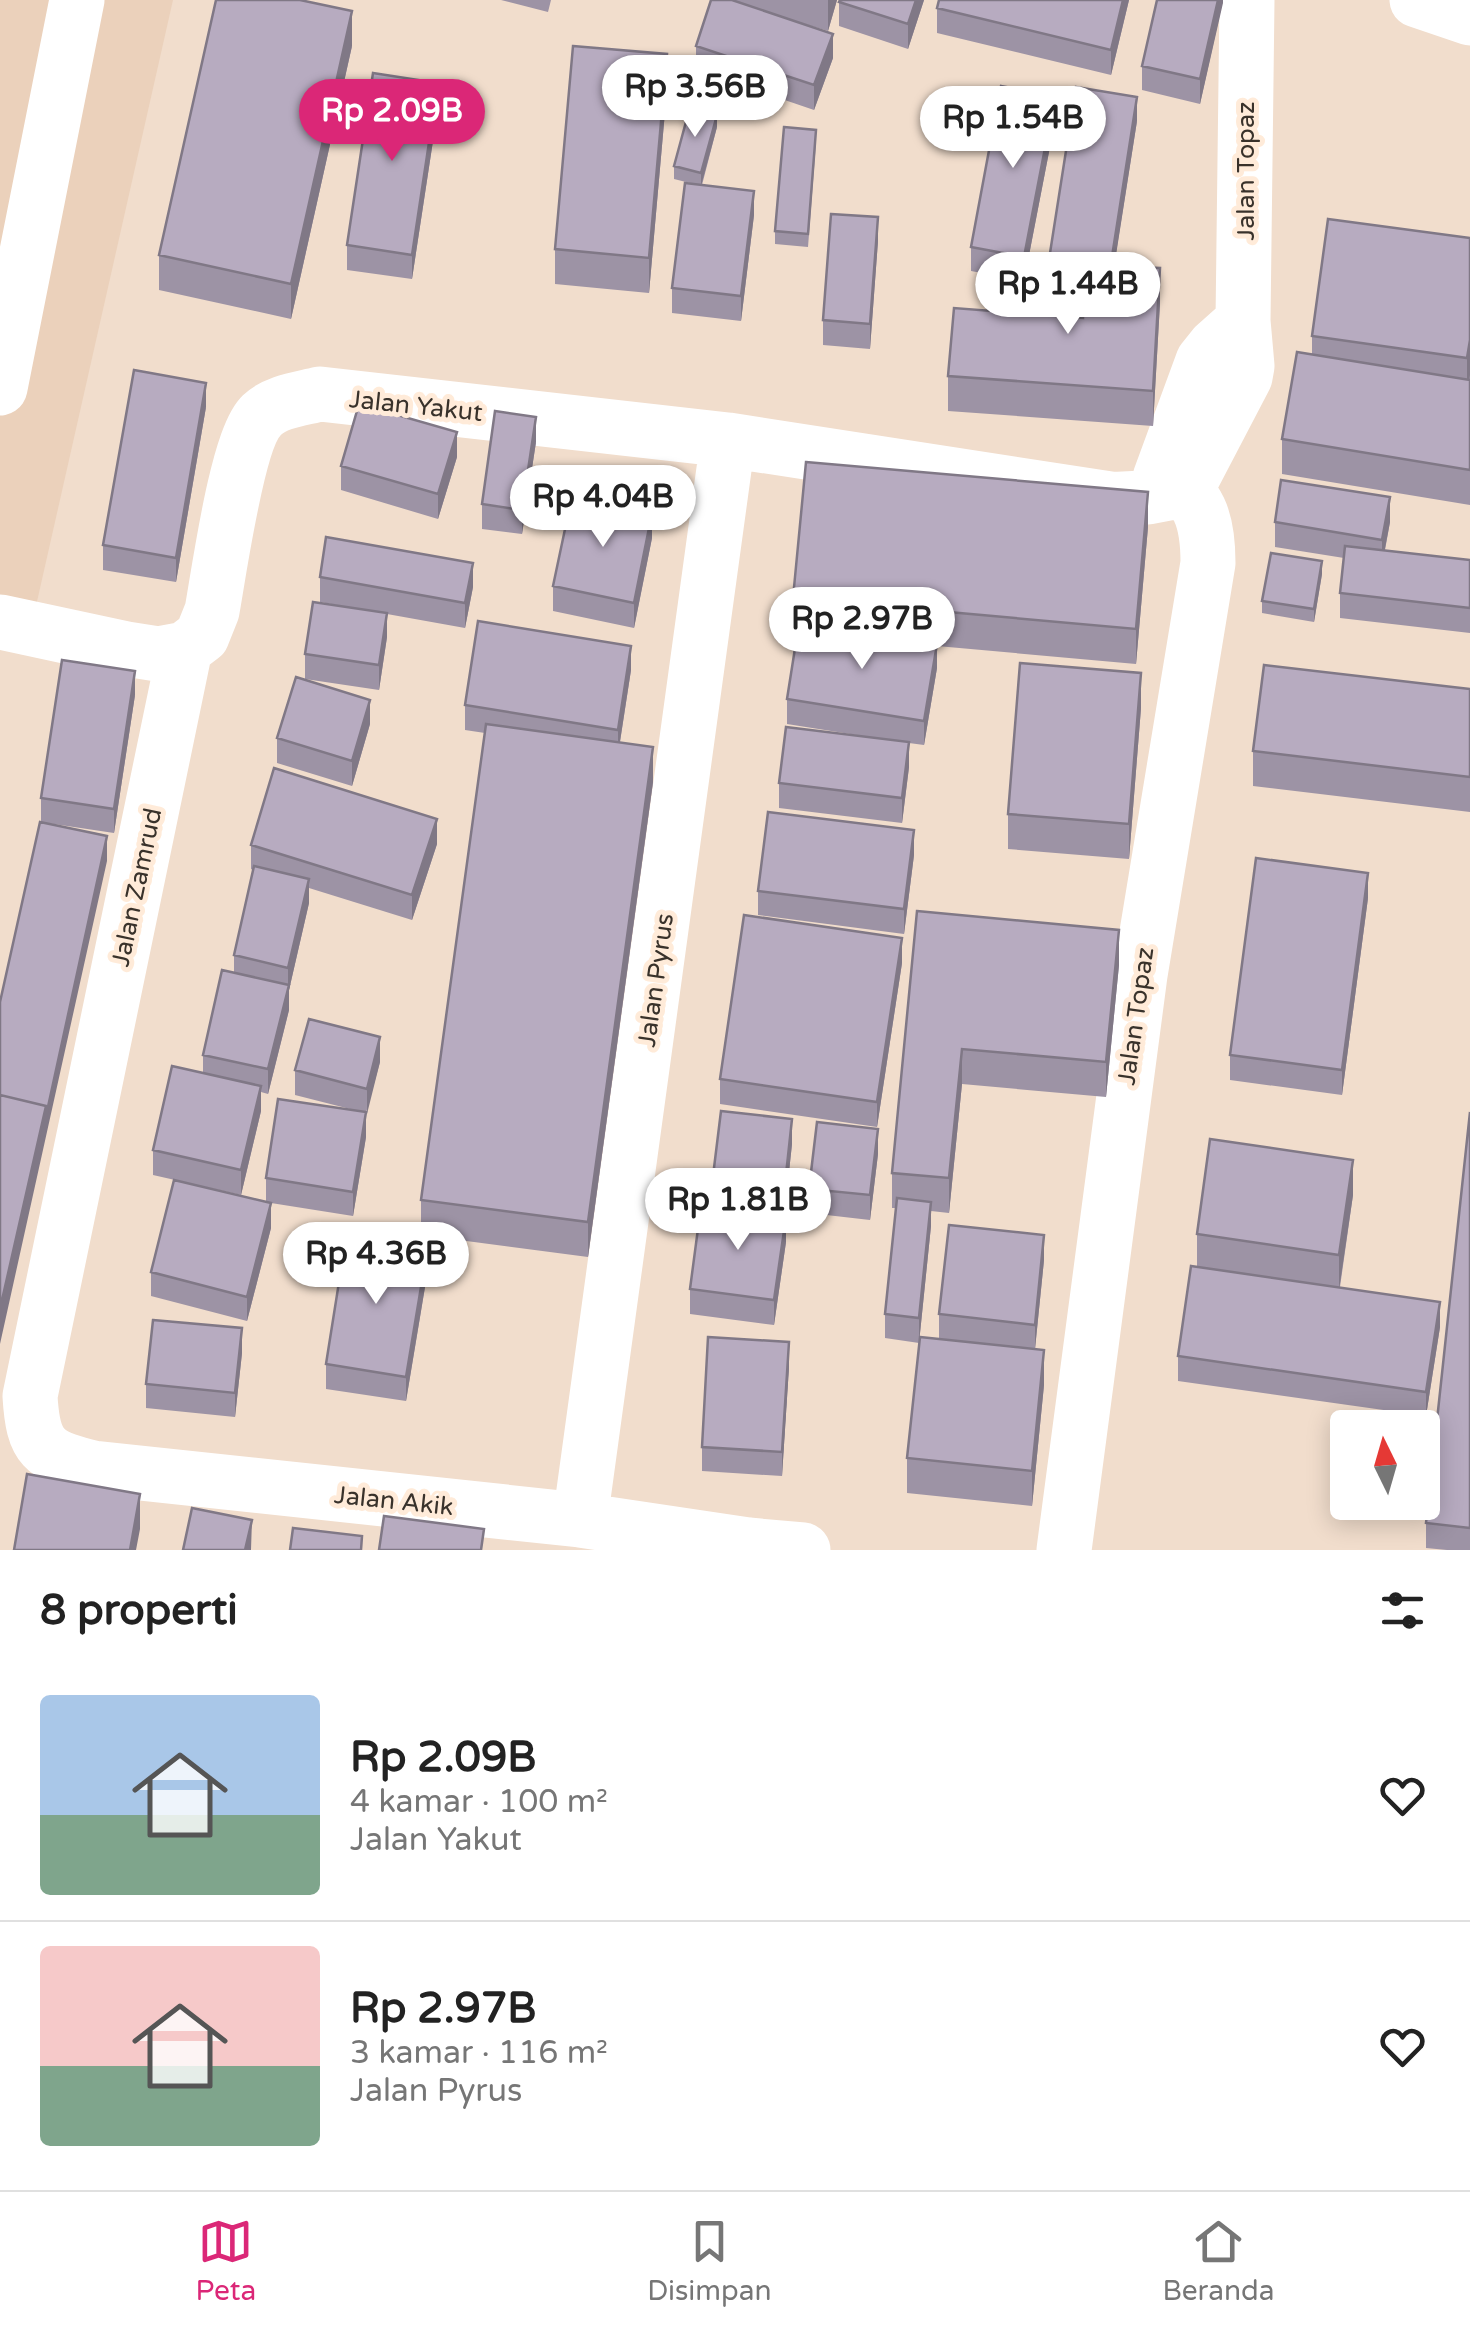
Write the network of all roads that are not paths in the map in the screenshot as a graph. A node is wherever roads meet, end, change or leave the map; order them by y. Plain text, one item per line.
1 (78, 0) edge
2 (1417, 0) edge
3 (1255, 7) edge
4 (1470, 18) edge
5 (0, 388) edge
6 (283, 402) joint
7 (728, 440) junction
8 (1168, 485) junction
9 (0, 622) edge
10 (185, 650) junction
11 (30, 1396) joint
12 (550, 1528) edge
13 (748, 1547) edge
14 (802, 1550) edge
15 (1064, 1550) edge

1 - 5 street
2 - 4 street
3 - 8 street, Jalan Topaz
6 - 7 street, Jalan Yakut
6 - 10 street, Jalan Zamrud
7 - 8 street
7 - 12 street, Jalan Pyrus
8 - 15 street, Jalan Topaz
9 - 10 street
10 - 11 street, Jalan Zamrud
11 - 12 street, Jalan Akik
12 - 13 street, Jalan Akik
13 - 14 street, Jalan Akik

